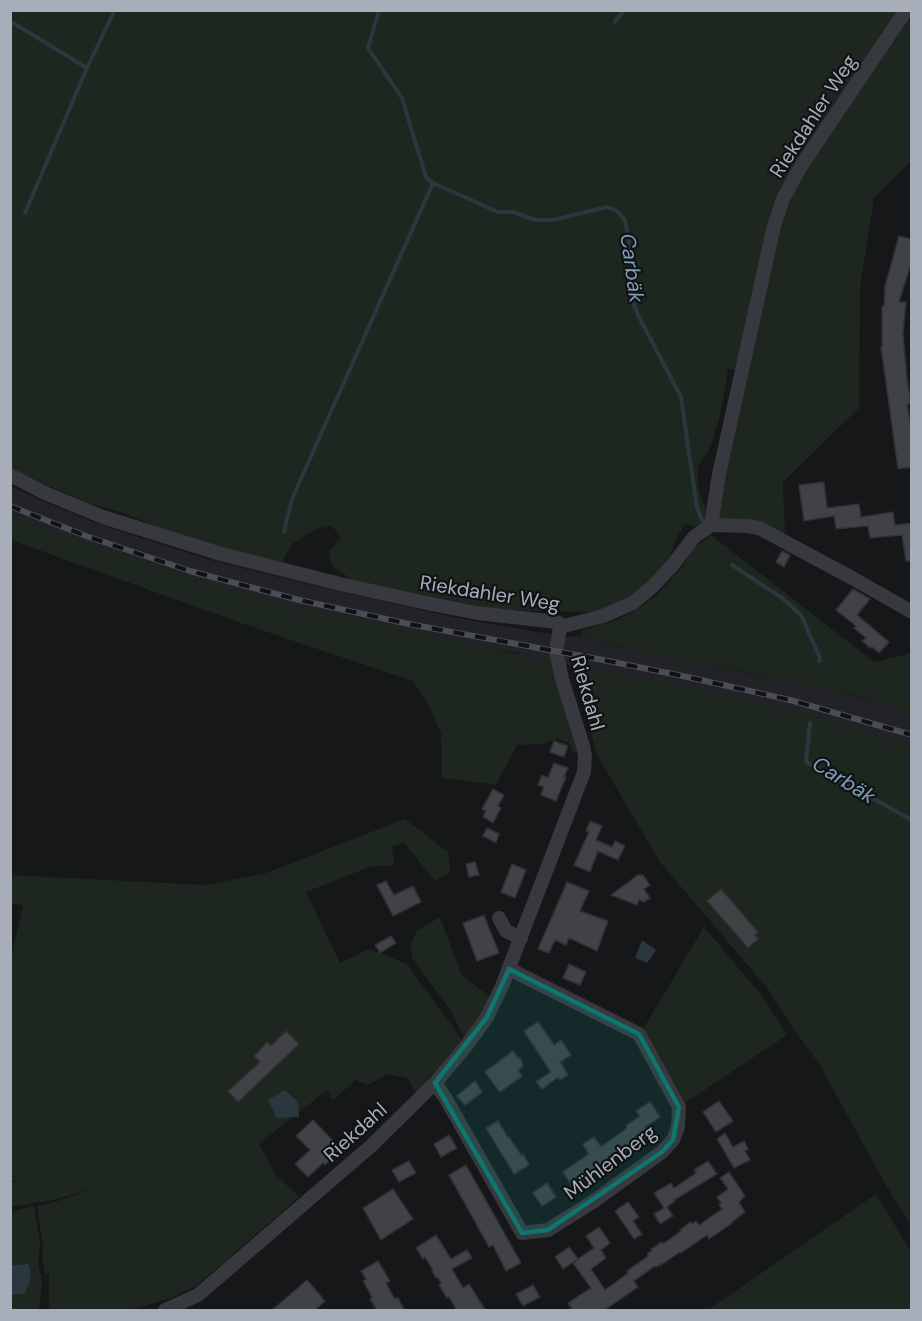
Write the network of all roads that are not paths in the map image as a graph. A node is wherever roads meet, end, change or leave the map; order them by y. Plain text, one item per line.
1 (906, 10) edge
2 (10, 475) edge
3 (711, 525) junction
4 (912, 612) edge
5 (560, 627) junction
6 (499, 918) dead end
7 (521, 938) junction
8 (509, 969) junction
9 (435, 1083) junction
10 (165, 1311) edge

1 - 3 street, Riekdahler Weg
2 - 5 street, Riekdahler Weg
3 - 4 street
3 - 5 street, Riekdahler Weg
5 - 7 street, Riekdahl
6 - 7 street
7 - 8 street, Riekdahl
8 - 9 street, Riekdahl
8 - 9 street, Mühlenberg
9 - 10 street, Riekdahl

